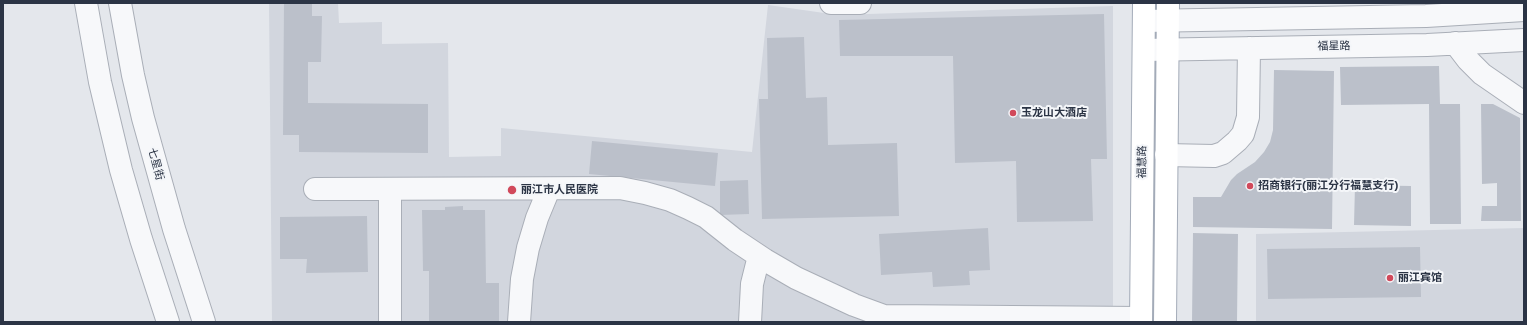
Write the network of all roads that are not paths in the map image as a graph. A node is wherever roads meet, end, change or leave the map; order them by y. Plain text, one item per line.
1 (86, 3) edge
2 (120, 3) edge
3 (831, 3) edge
4 (860, 3) edge
5 (1341, 10) edge
6 (1524, 10) edge
7 (1144, 12) edge
8 (1168, 12) edge
9 (1524, 40) edge
10 (1455, 44) junction
11 (1250, 48) junction
12 (1144, 50) junction
13 (1167, 50) junction
14 (1524, 104) edge
15 (1166, 155) junction
16 (315, 189) dead end
17 (390, 189) junction
18 (549, 189) junction
19 (759, 256) junction
20 (878, 319) edge
21 (1141, 320) edge
22 (168, 322) edge
23 (204, 322) edge
24 (390, 322) edge
25 (519, 322) edge
26 (750, 322) edge
27 (1165, 322) edge

1 - 22 street
2 - 23 street, 七星街
3 - 4 street
5 - 6 street
5 - 8 street
7 - 8 street
7 - 12 main road, 福慧路
8 - 13 main road
9 - 10 street, 福星路
10 - 11 street, 福星路
10 - 14 street
11 - 13 street, 福星路
11 - 15 street
12 - 13 street, 福星路
12 - 21 main road, 福慧路
13 - 15 main road
15 - 27 main road
16 - 17 street
17 - 18 street
17 - 24 street
18 - 19 street
18 - 25 street
19 - 20 street
19 - 26 street
20 - 21 street

